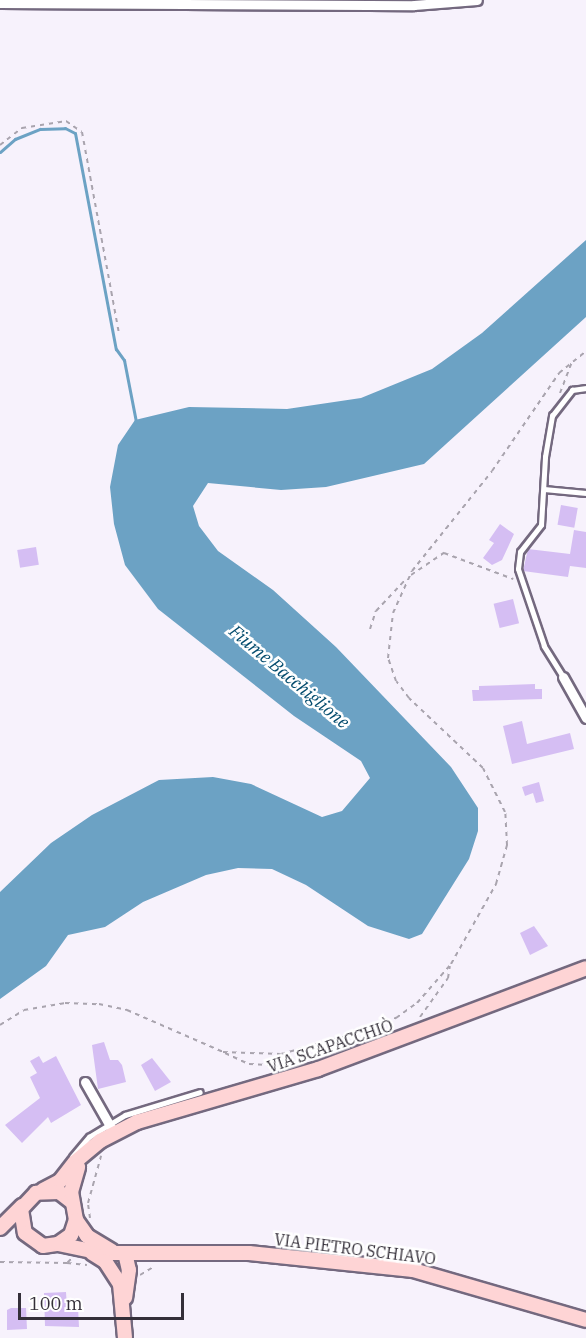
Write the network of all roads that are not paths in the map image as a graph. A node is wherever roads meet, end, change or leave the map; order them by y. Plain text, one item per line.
1 (477, 0) edge
2 (0, 3) edge
3 (586, 388) edge
4 (544, 489) junction
5 (586, 493) edge
6 (563, 678) joint
7 (586, 718) edge
8 (586, 968) edge
9 (85, 1082) dead end
10 (200, 1092) dead end
11 (111, 1129) junction
12 (79, 1154) junction
13 (43, 1190) junction
14 (25, 1202) junction
15 (72, 1202) junction
16 (76, 1220) junction
17 (0, 1228) edge
18 (0, 1236) edge
19 (30, 1239) junction
20 (58, 1244) junction
21 (84, 1252) junction
22 (119, 1253) junction
23 (160, 1259) junction
24 (133, 1283) junction
25 (124, 1303) junction
26 (586, 1320) edge
27 (124, 1338) edge

1 - 2 street
3 - 4 lane
4 - 5 lane
4 - 6 lane
6 - 7 street
8 - 11 street, VIA SCAPACCHIÒ
9 - 11 street
10 - 11 lane
11 - 12 street, VIA SCAPACCHIÒ
12 - 13 street, VIA SCAPACCHIÒ
12 - 15 street
13 - 14 street
13 - 15 street
14 - 17 street
14 - 19 street
15 - 16 street
16 - 20 street
16 - 22 street
18 - 19 street
19 - 20 street
20 - 21 street, VIA PIETRO SCHIAVO
21 - 22 street, VIA PIETRO SCHIAVO
21 - 25 street
22 - 23 street, VIA PIETRO SCHIAVO
22 - 24 street
23 - 24 street
23 - 26 street, VIA PIETRO SCHIAVO
24 - 25 street
25 - 27 street

